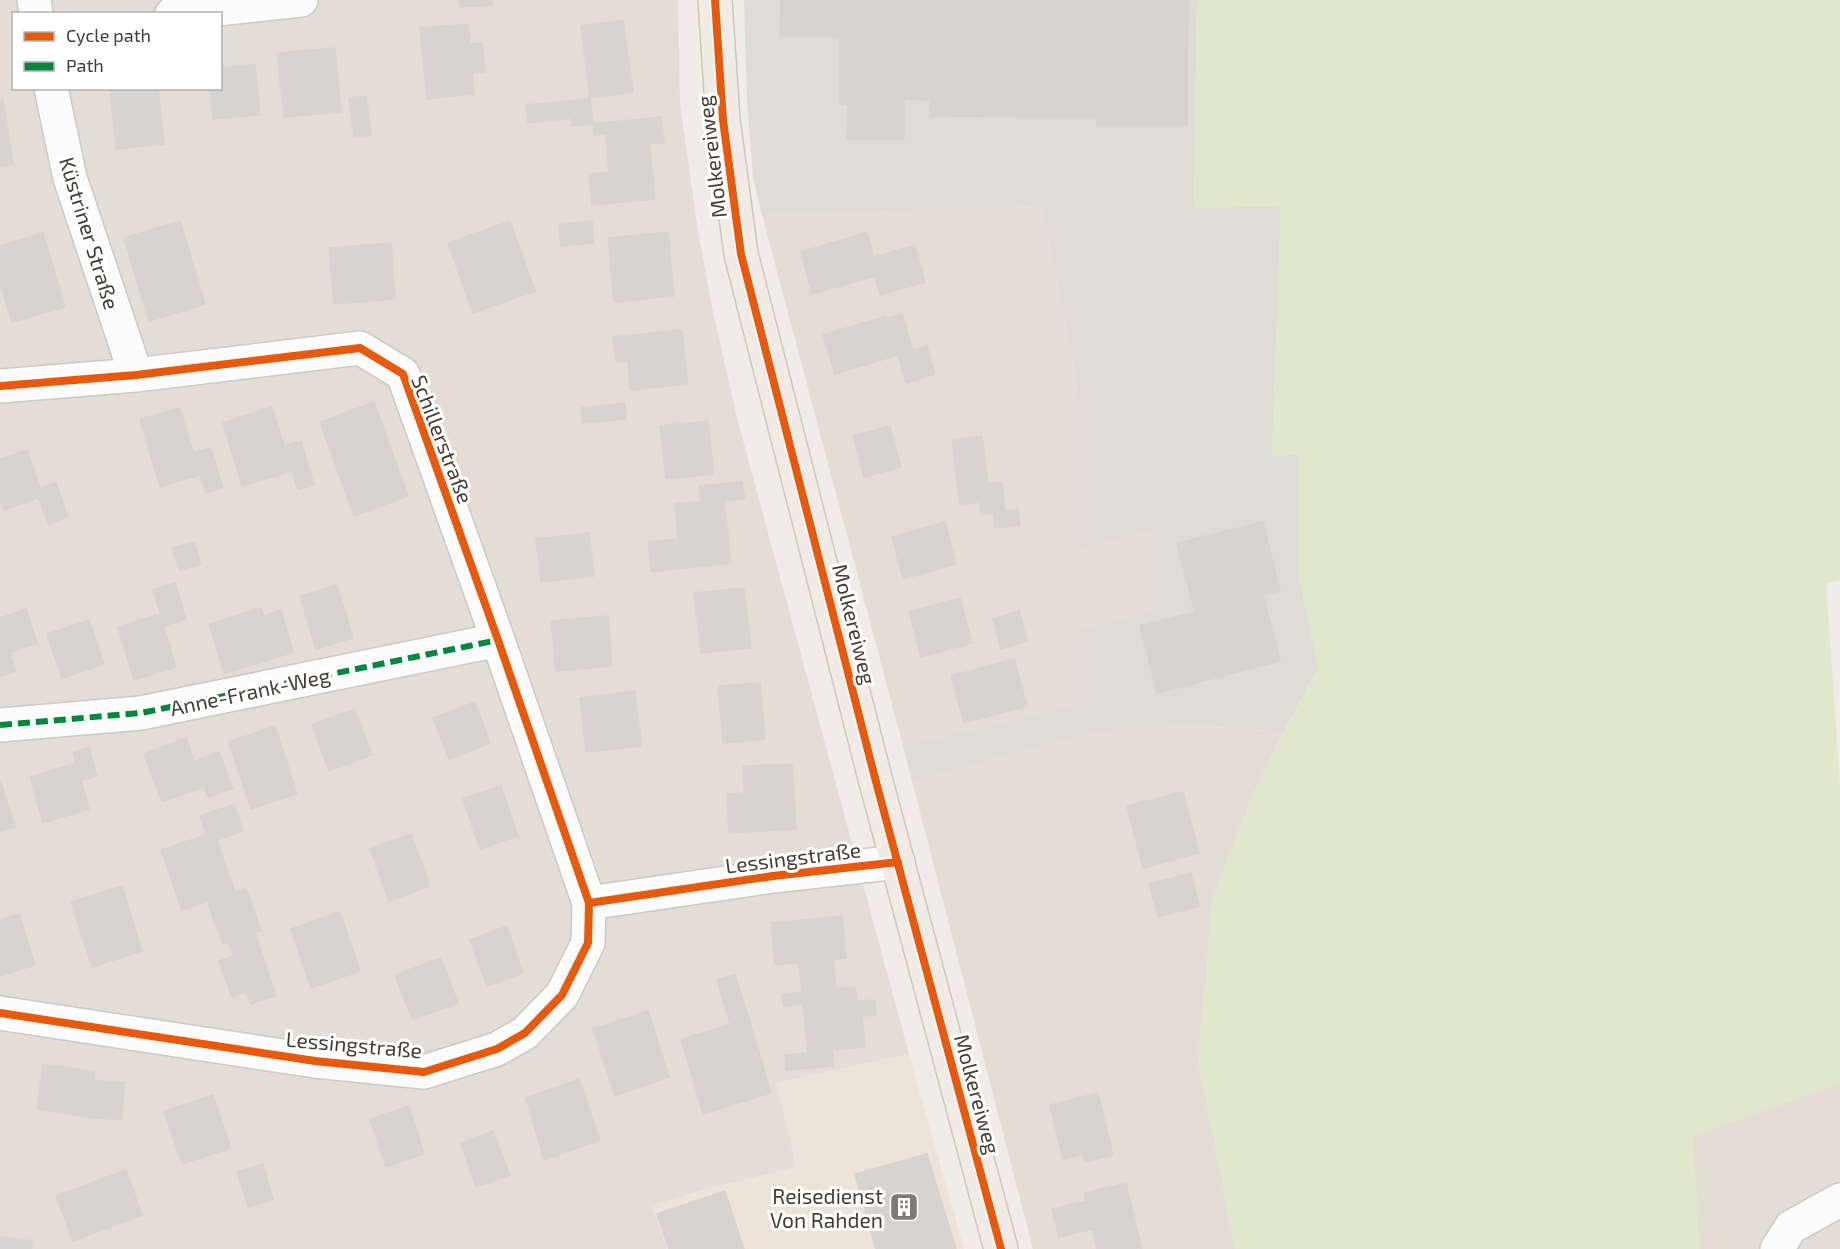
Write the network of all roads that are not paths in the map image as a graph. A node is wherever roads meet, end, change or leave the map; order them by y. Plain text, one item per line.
1 (301, 0) edge
2 (715, 0) edge
3 (190, 12) edge
4 (51, 90) edge
5 (136, 375) junction
6 (0, 386) edge
7 (498, 640) junction
8 (0, 725) edge
9 (898, 862) junction
10 (590, 903) junction
11 (0, 1013) edge
12 (1840, 1200) edge
13 (1001, 1249) edge
14 (1777, 1249) edge

1 - 3 street
2 - 9 main road, Molkereiweg
4 - 5 street, Küstriner Straße
5 - 6 street, Schillerstraße
5 - 7 street, Schillerstraße
7 - 8 street, Anne-Frank-Weg
7 - 10 street, Schillerstraße
9 - 10 street, Lessingstraße
9 - 13 main road, Molkereiweg
10 - 11 street, Lessingstraße
12 - 14 street

